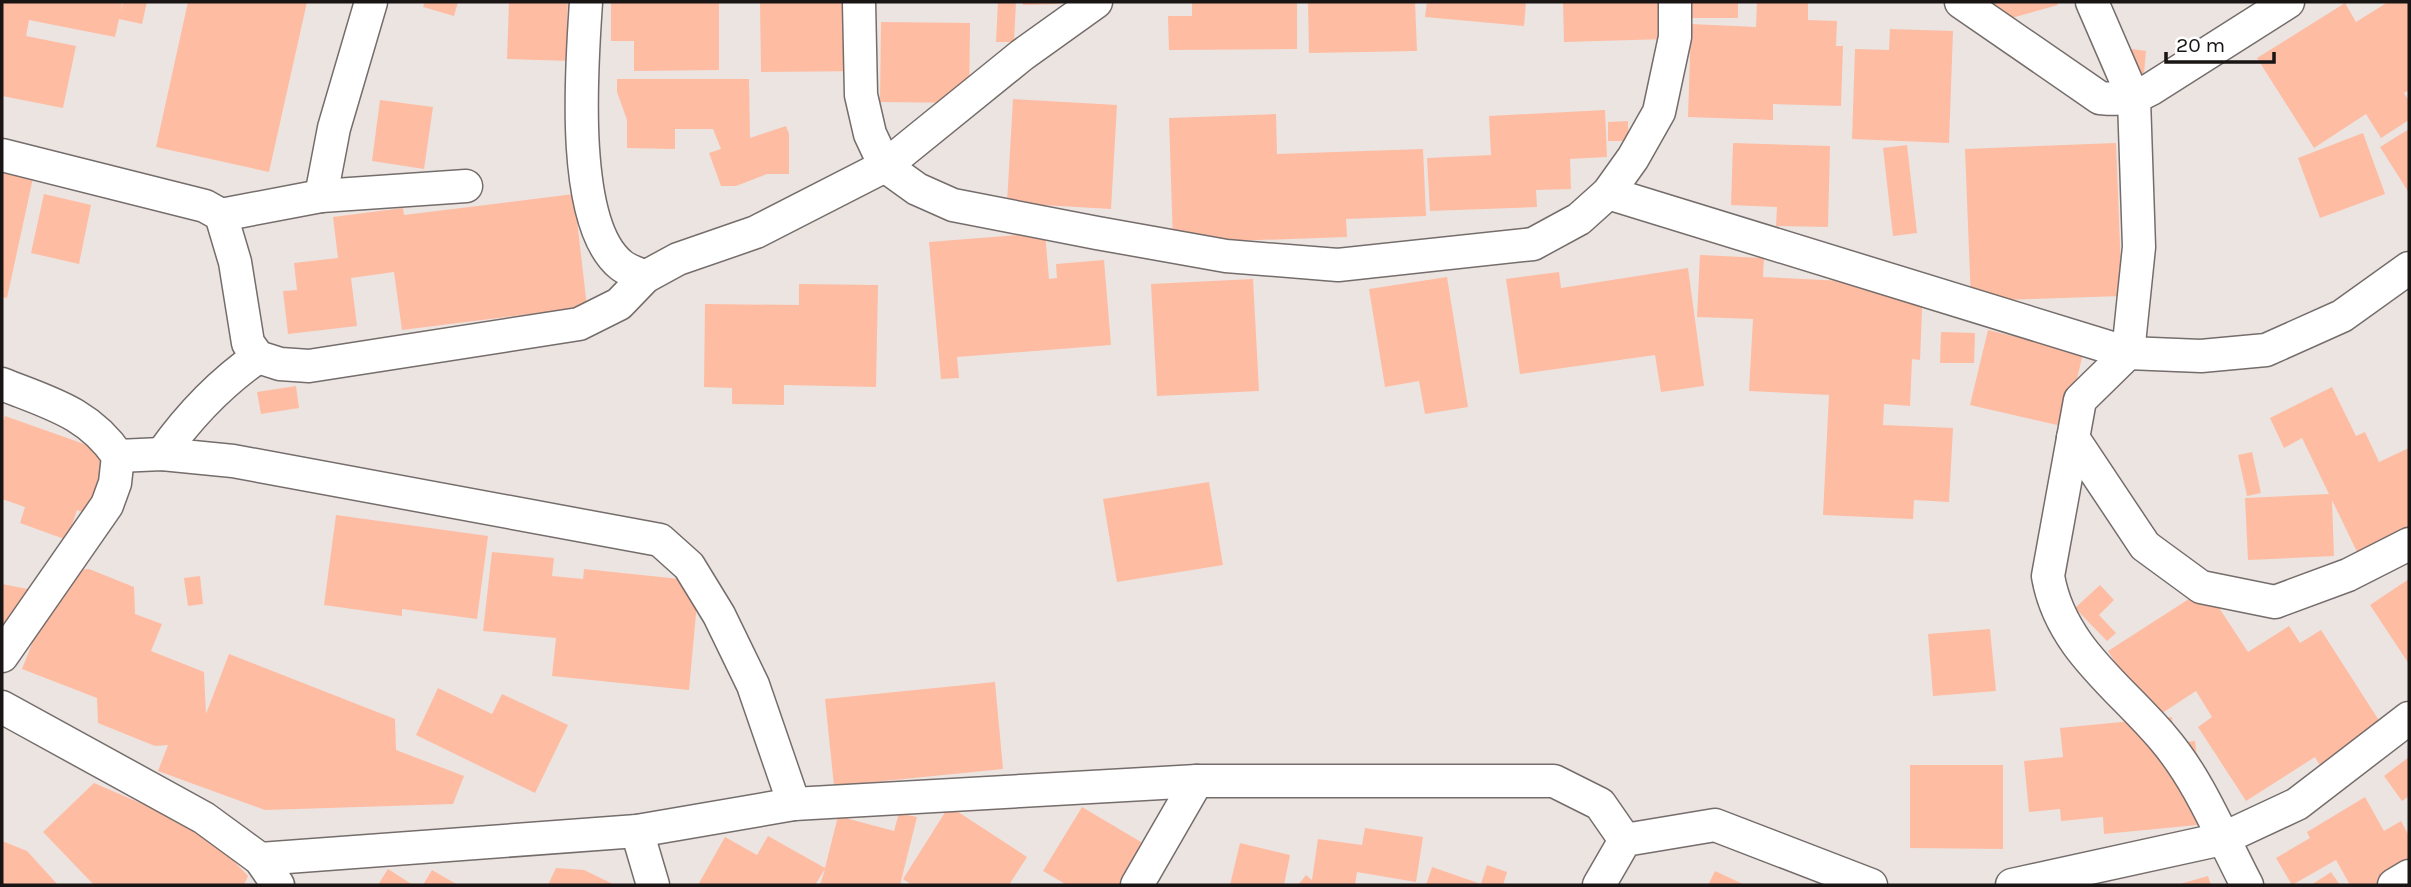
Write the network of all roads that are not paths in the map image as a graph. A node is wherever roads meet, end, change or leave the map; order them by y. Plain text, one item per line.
1 (371, 2) edge
2 (586, 2) edge
3 (859, 2) edge
4 (1096, 2) edge
5 (1675, 2) edge
6 (1961, 2) edge
7 (2092, 2) edge
8 (2288, 2) edge
9 (2134, 99) junction
10 (2, 155) edge
11 (885, 166) junction
12 (466, 186) dead end
13 (1608, 193) junction
14 (321, 196) junction
15 (221, 215) junction
16 (2409, 268) edge
17 (645, 277) junction
18 (2128, 353) junction
19 (258, 358) junction
20 (2, 384) edge
21 (2073, 438) junction
22 (162, 454) junction
23 (118, 456) junction
24 (2409, 544) edge
25 (2, 656) edge
26 (2, 707) edge
27 (2409, 718) edge
28 (1197, 781) junction
29 (794, 804) junction
30 (637, 831) junction
31 (2222, 839) junction
32 (1625, 840) junction
33 (260, 859) junction
34 (2409, 876) edge
35 (278, 885) edge
36 (653, 885) edge
37 (1137, 885) edge
38 (1599, 885) edge
39 (1871, 885) edge
40 (2012, 885) edge
41 (2248, 885) edge
42 (2395, 885) edge

1 - 14 street
2 - 17 street
3 - 11 street
4 - 11 street
5 - 13 street
6 - 9 street
7 - 9 street
8 - 9 street
9 - 18 street
10 - 15 street
11 - 13 street
11 - 17 street
12 - 14 street
13 - 18 street
14 - 15 street
15 - 19 street
16 - 18 street
17 - 19 street
18 - 21 street
19 - 22 street
20 - 23 street
21 - 24 street
21 - 31 street
22 - 23 street
22 - 29 street
23 - 25 street
26 - 33 street
27 - 31 street
28 - 29 street
28 - 32 street
28 - 37 street
29 - 30 street
30 - 33 street
30 - 36 street
31 - 40 street
31 - 41 street
32 - 38 street
32 - 39 street
33 - 35 street
34 - 42 street

